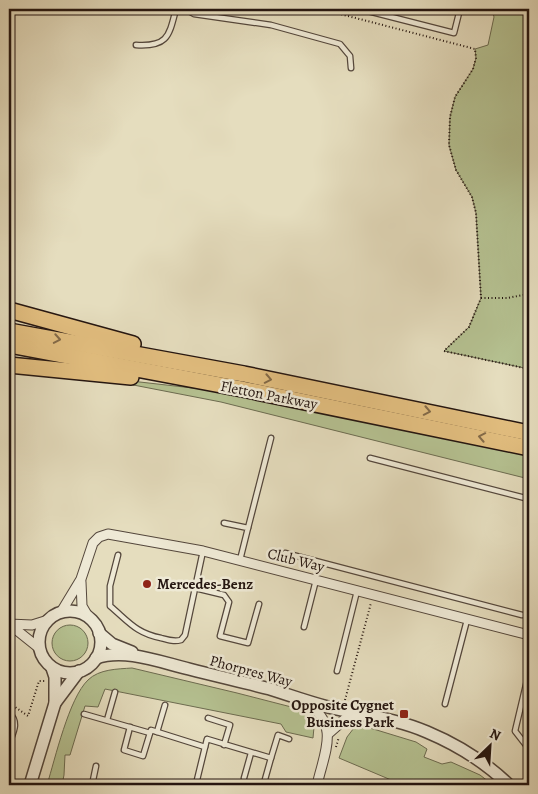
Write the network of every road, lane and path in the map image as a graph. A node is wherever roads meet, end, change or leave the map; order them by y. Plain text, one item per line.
1 (176, 9) edge
2 (185, 9) edge
3 (321, 9) edge
4 (360, 9) edge
5 (460, 9) edge
6 (136, 45) dead end
7 (351, 68) dead end
8 (529, 294) edge
9 (481, 298) junction
10 (9, 310) edge
11 (9, 331) edge
12 (9, 345) edge
13 (9, 365) edge
14 (529, 369) edge
15 (244, 374) junction
16 (242, 390) junction
17 (529, 433) edge
18 (271, 438) dead end
19 (529, 448) edge
20 (370, 458) dead end
21 (529, 499) edge
22 (224, 523) dead end
23 (248, 528) junction
24 (204, 551) junction
25 (285, 553) dead end
26 (118, 555) dead end
27 (240, 560) junction
28 (81, 579) junction
29 (317, 579) junction
30 (195, 588) junction
31 (357, 589) junction
32 (373, 593) junction
33 (259, 604) dead end
34 (529, 609) edge
35 (61, 612) junction
36 (89, 618) junction
37 (467, 618) junction
38 (48, 620) junction
39 (9, 624) edge
40 (304, 627) dead end
41 (99, 633) junction
42 (529, 635) edge
43 (39, 648) junction
44 (96, 658) junction
45 (146, 659) junction
46 (52, 668) junction
47 (79, 671) junction
48 (337, 672) dead end
49 (529, 672) edge
50 (55, 680) junction
51 (270, 689) junction
52 (115, 692) dead end
53 (300, 700) junction
54 (56, 703) junction
55 (165, 704) dead end
56 (446, 704) dead end
57 (9, 705) edge
58 (344, 706) junction
59 (9, 713) edge
60 (84, 714) dead end
61 (367, 716) junction
62 (208, 718) dead end
63 (107, 720) junction
64 (130, 727) junction
65 (157, 732) junction
66 (341, 732) dead end
67 (150, 733) junction
68 (329, 733) junction
69 (289, 739) dead end
70 (9, 744) edge
71 (224, 745) junction
72 (205, 747) junction
73 (336, 748) dead end
74 (529, 749) edge
75 (251, 752) junction
76 (271, 758) junction
77 (96, 766) dead end
78 (244, 778) dead end
79 (264, 783) dead end
80 (195, 784) edge
81 (30, 785) edge
82 (92, 785) edge
83 (202, 785) edge
84 (317, 785) edge
85 (509, 785) edge

1 - 6 lane
2 - 7 lane
3 - 9 path
4 - 5 lane
8 - 9 path
9 - 14 path
10 - 15 highway
11 -> 15 highway, Fletton Parkway
12 - 16 highway, Fletton Parkway
13 - 16 highway
15 -> 17 highway, Fletton Parkway
19 -> 16 highway, Fletton Parkway
18 - 23 lane
20 - 21 lane
22 - 23 lane
23 - 27 lane
24 - 27 street, Club Way
24 - 28 street, Club Way
24 - 30 lane
25 - 34 lane
26 - 30 lane
27 - 29 street, Club Way
28 - 35 street, Club Way
28 - 36 street, Club Way
29 - 31 street, Club Way
29 - 40 lane
30 - 33 lane
31 - 32 street, Club Way
31 - 48 lane
32 - 37 street, Club Way
32 - 58 path
35 - 36 street
35 - 38 street
36 - 41 street
37 - 42 street, Club Way
37 - 56 lane
38 - 39 street
38 - 43 street
39 - 43 street
41 - 44 street
41 - 45 street, Phorpres Way
43 - 46 street
44 - 45 street, Phorpres Way
44 - 47 street
45 - 51 street, Phorpres Way
46 - 47 street
46 - 50 street
47 - 54 street
49 - 74 lane
50 - 54 street
50 - 57 path
51 - 53 street, Phorpres Way
51 - 58 street
52 - 63 lane
53 - 61 street, Phorpres Way
53 - 68 street
54 - 81 street
55 - 65 lane
58 - 61 street
59 - 70 lane
60 - 63 lane
61 - 68 street
61 - 85 street, Phorpres Way
62 - 71 lane
63 - 64 lane
64 - 67 lane
64 - 67 lane
65 - 67 lane
65 - 72 lane
66 - 73 path
68 - 84 street
69 - 76 lane
71 - 72 lane
71 - 75 lane
72 - 80 lane
75 - 76 lane
75 - 78 lane
76 - 79 lane
77 - 82 lane
80 - 83 lane

